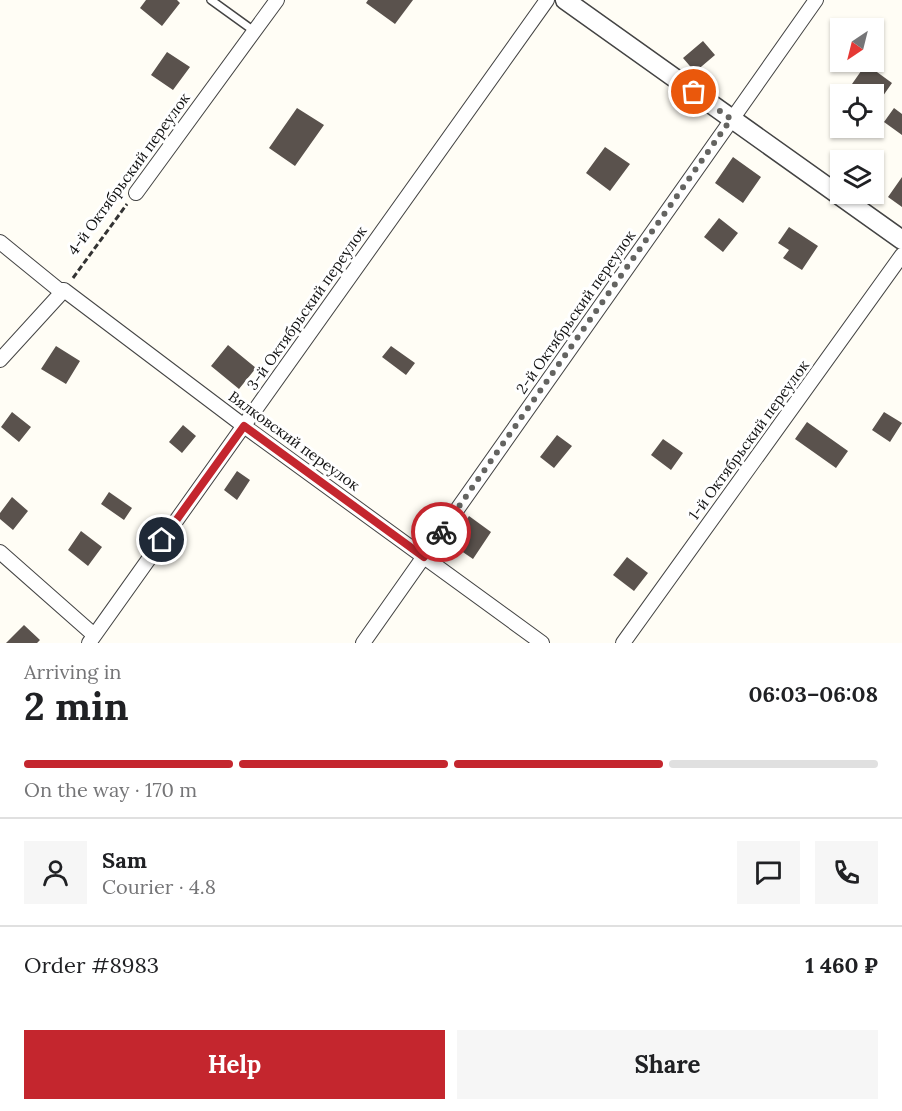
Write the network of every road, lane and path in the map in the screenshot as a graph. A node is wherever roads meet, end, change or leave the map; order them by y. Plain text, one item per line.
1 (211, 0) edge
2 (277, 0) edge
3 (547, 0) edge
4 (565, 0) edge
5 (816, 0) edge
6 (254, 31) junction
7 (731, 119) junction
8 (136, 193) joint
9 (902, 240) edge
10 (0, 242) edge
11 (902, 255) edge
12 (64, 291) junction
13 (0, 360) edge
14 (244, 426) junction
15 (0, 552) edge
16 (424, 557) junction
17 (91, 639) edge
18 (363, 643) edge
19 (542, 643) edge
20 (623, 643) edge

1 - 6 lane
2 - 6 street, 4-й Октябрьский переулок
3 - 14 street, 3-й Октябрьский переулок
4 - 7 street
5 - 7 street, 2-й Октябрьский переулок
6 - 8 street, 4-й Октябрьский переулок
7 - 9 street
7 - 16 street, 2-й Октябрьский переулок
8 - 12 path, 4-й Октябрьский переулок
10 - 12 street, Вялковский переулок
11 - 20 street, 1-й Октябрьский переулок
12 - 13 street
12 - 14 street, Вялковский переулок
14 - 16 street, Вялковский переулок
14 - 17 street, 3-й Октябрьский переулок
15 - 17 street
16 - 18 street, 2-й Октябрьский переулок
16 - 19 street, Вялковский переулок

